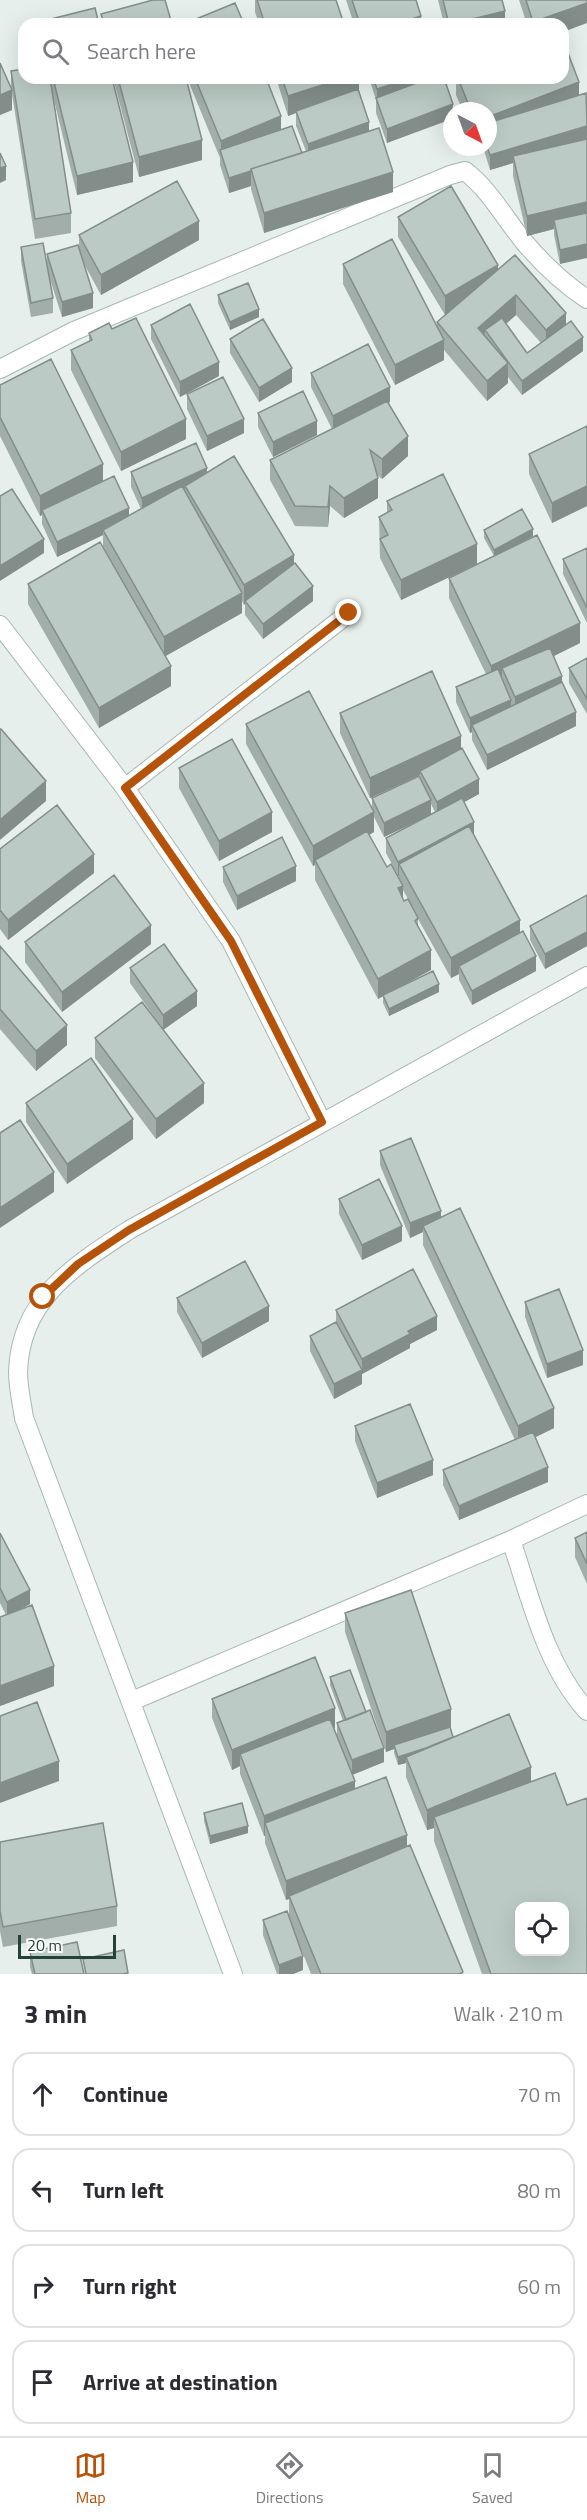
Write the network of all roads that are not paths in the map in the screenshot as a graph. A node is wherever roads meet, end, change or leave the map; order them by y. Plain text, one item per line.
1 (587, 299) edge
2 (0, 369) edge
3 (349, 613) dead end
4 (0, 625) edge
5 (125, 788) junction
6 (587, 976) edge
7 (322, 1122) junction
8 (587, 1504) edge
9 (511, 1540) junction
10 (132, 1701) junction
11 (587, 1711) edge
12 (233, 1974) edge

1 - 2 street
3 - 5 street
4 - 5 street
5 - 7 street
6 - 7 street
7 - 10 street
8 - 9 street
9 - 10 street
9 - 11 street
10 - 12 street

